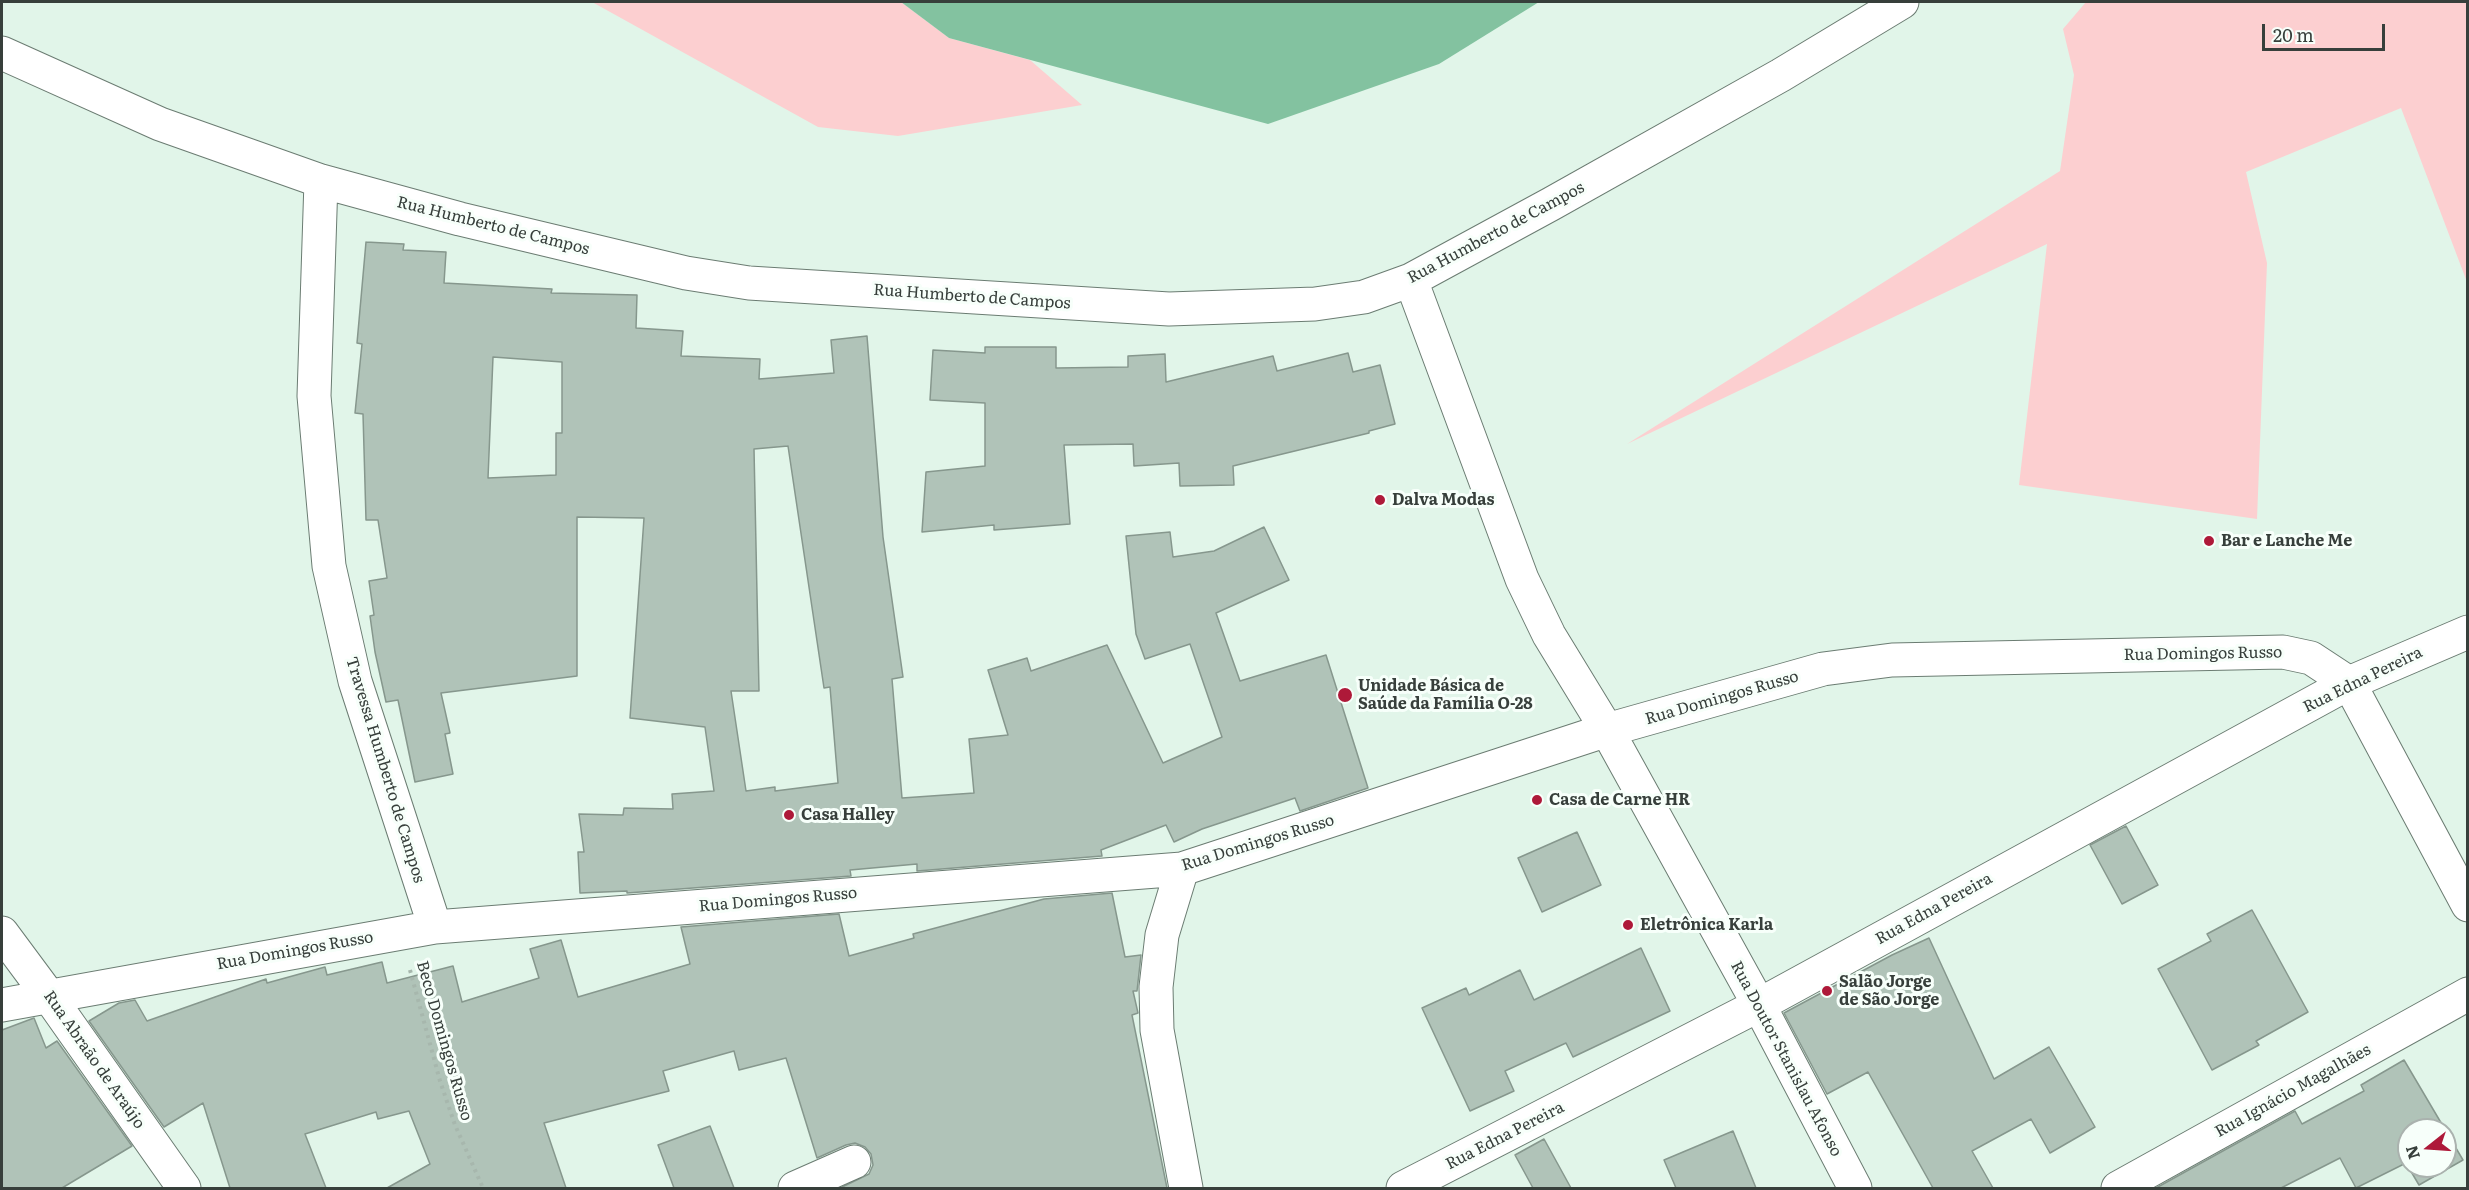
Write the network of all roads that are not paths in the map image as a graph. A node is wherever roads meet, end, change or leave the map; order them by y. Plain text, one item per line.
1 (1902, 2) edge
2 (2, 53) edge
3 (321, 181) junction
4 (1412, 280) junction
5 (2468, 632) edge
6 (2349, 683) junction
7 (1607, 730) junction
8 (1182, 868) junction
9 (2468, 905) edge
10 (435, 927) junction
11 (2, 933) edge
12 (2468, 994) edge
13 (48, 995) junction
14 (2, 1005) edge
15 (1759, 1005) junction
16 (854, 1162) dead end
17 (184, 1188) edge
18 (795, 1188) edge
19 (1186, 1188) edge
20 (1403, 1188) edge
21 (1855, 1188) edge
22 (2118, 1188) edge

1 - 4 street, Rua Humberto de Campos
2 - 3 street, Rua Humberto de Campos
3 - 4 street, Rua Humberto de Campos
3 - 10 street, Travessa Humberto de Campos
4 - 7 street, Rua Doutor Stanislau Afonso
5 - 6 street, Rua Edna Pereira
6 - 7 street, Rua Domingos Russo
6 - 9 street
6 - 15 street, Rua Edna Pereira
7 - 8 street, Rua Domingos Russo
7 - 15 street, Rua Doutor Stanislau Afonso
8 - 10 street, Rua Domingos Russo
8 - 19 street
10 - 13 street, Rua Domingos Russo
11 - 13 street, Rua Abraão de Araújo
12 - 22 street, Rua Ignácio Magalhães
13 - 14 street, Rua Domingos Russo
13 - 17 street, Rua Abraão de Araújo
15 - 20 street, Rua Edna Pereira
15 - 21 street, Rua Doutor Stanislau Afonso
16 - 18 street

